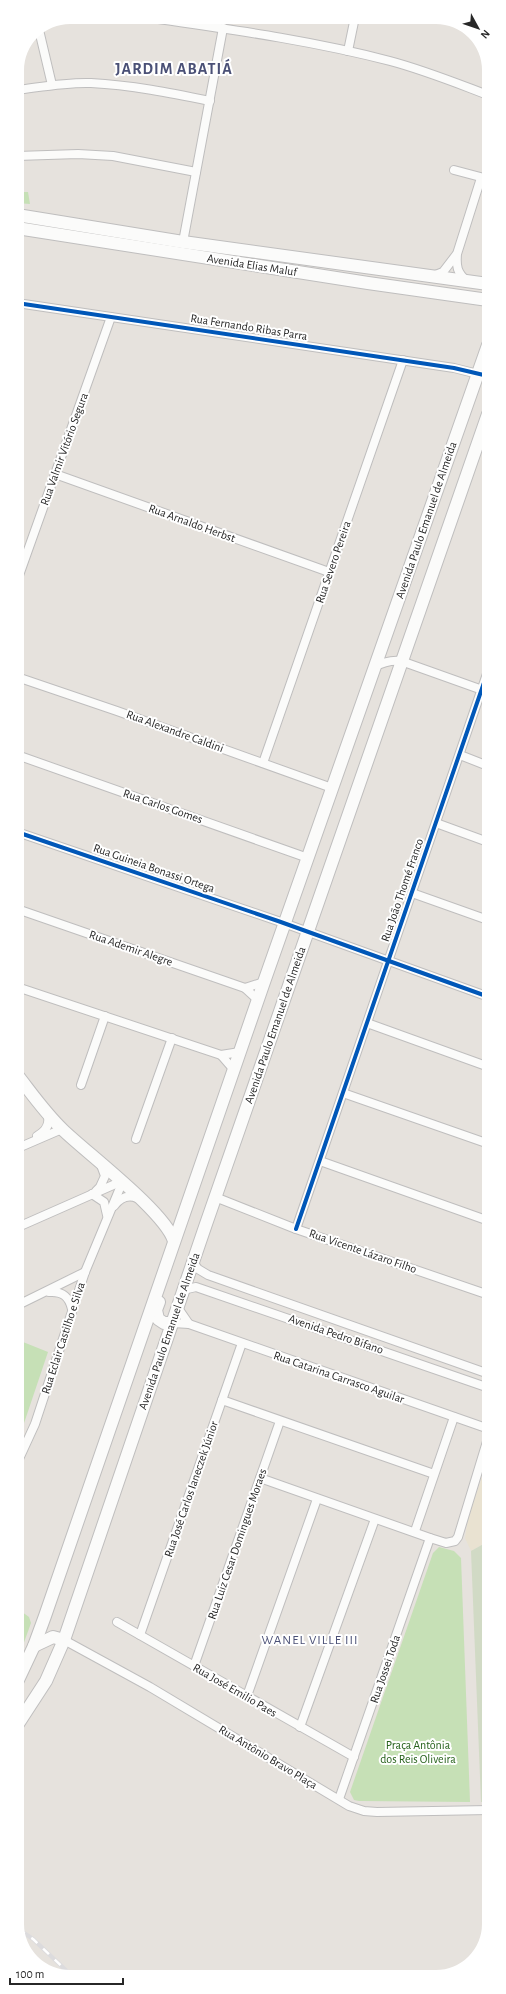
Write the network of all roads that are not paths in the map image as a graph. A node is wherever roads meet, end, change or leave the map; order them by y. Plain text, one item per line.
1 (195, 24) edge
2 (354, 24) edge
3 (223, 28) junction
4 (40, 35) edge
5 (348, 51) junction
6 (52, 85) junction
7 (24, 89) edge
8 (482, 93) edge
9 (210, 100) junction
10 (24, 156) edge
11 (454, 170) dead end
12 (196, 172) junction
13 (482, 177) edge
14 (482, 186) edge
15 (24, 216) edge
16 (24, 229) edge
17 (184, 242) junction
18 (457, 254) junction
19 (410, 273) junction
20 (432, 276) junction
21 (467, 282) junction
22 (368, 283) junction
23 (482, 283) edge
24 (482, 299) edge
25 (24, 303) edge
26 (111, 316) junction
27 (403, 360) junction
28 (482, 375) edge
29 (482, 378) edge
30 (482, 431) edge
31 (55, 474) junction
32 (24, 561) edge
33 (329, 572) junction
34 (401, 661) junction
35 (374, 667) junction
36 (24, 679) edge
37 (482, 690) edge
38 (482, 699) edge
39 (460, 755) junction
40 (24, 757) edge
41 (263, 763) junction
42 (482, 764) edge
43 (332, 788) junction
44 (436, 823) junction
45 (24, 834) edge
46 (482, 840) edge
47 (308, 858) junction
48 (412, 893) junction
49 (24, 911) edge
50 (482, 918) edge
51 (285, 923) junction
52 (308, 932) junction
53 (389, 961) junction
54 (264, 982) junction
55 (24, 988) edge
56 (246, 988) junction
57 (482, 995) edge
58 (258, 1000) junction
59 (105, 1016) junction
60 (367, 1023) junction
61 (172, 1038) junction
62 (240, 1052) junction
63 (221, 1055) junction
64 (482, 1064) edge
65 (234, 1070) junction
66 (24, 1084) edge
67 (81, 1085) dead end
68 (343, 1093) junction
69 (46, 1111) junction
70 (59, 1126) junction
71 (45, 1131) junction
72 (136, 1139) dead end
73 (482, 1142) edge
74 (27, 1144) junction
75 (24, 1145) edge
76 (320, 1161) junction
77 (100, 1164) junction
78 (121, 1182) junction
79 (92, 1194) junction
80 (215, 1197) junction
81 (138, 1198) junction
82 (184, 1213) junction
83 (108, 1215) junction
84 (157, 1216) junction
85 (482, 1219) edge
86 (24, 1224) edge
87 (296, 1228) junction
88 (174, 1241) junction
89 (169, 1257) junction
90 (193, 1262) junction
91 (85, 1272) junction
92 (70, 1280) junction
93 (79, 1290) junction
94 (184, 1290) junction
95 (256, 1291) junction
96 (46, 1292) junction
97 (61, 1292) junction
98 (482, 1293) edge
99 (24, 1302) edge
100 (252, 1305) junction
101 (178, 1308) junction
102 (72, 1310) junction
103 (173, 1323) junction
104 (189, 1324) junction
105 (242, 1343) junction
106 (482, 1372) edge
107 (482, 1386) edge
108 (222, 1400) junction
109 (454, 1417) junction
110 (280, 1421) junction
111 (482, 1427) edge
112 (24, 1444) edge
113 (482, 1457) edge
114 (434, 1474) junction
115 (260, 1478) junction
116 (317, 1499) junction
117 (375, 1519) junction
118 (415, 1532) junction
119 (430, 1538) junction
120 (117, 1622) dead end
121 (140, 1635) junction
122 (64, 1640) junction
123 (34, 1646) junction
124 (194, 1666) junction
125 (24, 1667) edge
126 (246, 1696) junction
127 (24, 1715) edge
128 (300, 1727) junction
129 (354, 1757) junction
130 (339, 1800) junction
131 (482, 1810) edge

1 - 3 street
2 - 5 street
3 - 5 street
3 - 9 street
4 - 6 street
5 - 8 street
6 - 7 street
6 - 9 street
9 - 12 street
10 - 12 street
11 - 13 street
12 - 17 street
14 - 18 street
15 - 17 main road, Avenida Elias Maluf
16 - 22 main road, Avenida Elias Maluf
17 - 19 main road, Avenida Elias Maluf
18 - 20 street
18 - 21 street
19 - 20 main road, Avenida Elias Maluf
19 - 22 main road
20 - 21 main road, Avenida Elias Maluf
21 - 23 main road, Avenida Elias Maluf
22 - 24 main road, Avenida Elias Maluf
25 - 26 street, Rua Fernando Ribas Parra
26 - 27 street, Rua Fernando Ribas Parra
26 - 31 street, Rua Valmir Vitório Segura
27 - 28 street, Rua Fernando Ribas Parra
27 - 33 street, Rua Severo Pereira
29 - 35 main road, Avenida Paulo Emanuel de Almeida
30 - 34 main road, Avenida Paulo Emanuel de Almeida
31 - 32 street, Rua Valmir Vitório Segura
31 - 33 street, Rua Arnaldo Herbst
33 - 41 street, Rua Severo Pereira
34 - 35 street
34 - 37 street
34 - 52 main road, Avenida Paulo Emanuel de Almeida
35 - 43 main road, Avenida Paulo Emanuel de Almeida
36 - 41 street, Rua Alexandre Caldini
38 - 39 street, Rua João Thomé Franco
39 - 42 street
39 - 44 street, Rua João Thomé Franco
40 - 47 street, Rua Carlos Gomes
41 - 43 street, Rua Alexandre Caldini
43 - 47 main road, Avenida Paulo Emanuel de Almeida
44 - 46 street
44 - 48 street, Rua João Thomé Franco
45 - 51 street, Rua Guineia Bonassi Ortega
47 - 51 main road, Avenida Paulo Emanuel de Almeida
48 - 50 street
48 - 53 street, Rua João Thomé Franco
49 - 56 street, Rua Ademir Alegre
51 - 52 street, Avenida Paulo Emanuel de Almeida
51 - 54 main road, Avenida Paulo Emanuel de Almeida
52 - 53 street
52 - 80 main road, Avenida Paulo Emanuel de Almeida
53 - 57 street
53 - 60 street, Rua João Thomé Franco
54 - 56 street
54 - 58 main road, Avenida Paulo Emanuel de Almeida
55 - 59 street
56 - 58 street, Rua Ademir Alegre
58 - 62 main road, Avenida Paulo Emanuel de Almeida
59 - 61 street
59 - 67 street
60 - 64 street
60 - 68 street, Rua João Thomé Franco
61 - 63 street
61 - 72 street
62 - 63 street
62 - 65 main road, Avenida Paulo Emanuel de Almeida
63 - 65 street
65 - 82 main road, Avenida Paulo Emanuel de Almeida
66 - 69 main road
68 - 73 street
68 - 76 street, Rua João Thomé Franco
69 - 70 main road
69 - 71 street
70 - 71 street
70 - 74 street
70 - 77 main road
71 - 74 street
74 - 75 street
76 - 85 street
76 - 87 street, Rua João Thomé Franco
77 - 78 main road
77 - 79 street
78 - 79 street
78 - 81 main road
78 - 83 street, Rua Eclair Castilho e Silva
79 - 83 street
79 - 86 street
80 - 87 street, Rua Vicente Lázaro Filho
80 - 90 main road, Avenida Paulo Emanuel de Almeida
81 - 83 street, Rua Eclair Castilho e Silva
81 - 84 main road
82 - 84 main road
82 - 88 main road, Avenida Paulo Emanuel de Almeida
83 - 91 street, Rua Eclair Castilho e Silva
84 - 88 main road
87 - 98 street, Rua Vicente Lázaro Filho
88 - 89 main road, Avenida Paulo Emanuel de Almeida
89 - 103 main road
89 - 123 main road, Avenida Paulo Emanuel de Almeida
90 - 94 main road, Avenida Paulo Emanuel de Almeida
90 - 95 street, Avenida Pedro Bifano
91 - 92 street
91 - 93 street, Rua Eclair Castilho e Silva
92 - 93 street
92 - 96 street
93 - 97 street
93 - 102 street, Rua Eclair Castilho e Silva
94 - 100 street, Avenida Pedro Bifano
94 - 101 main road, Avenida Paulo Emanuel de Almeida
95 - 100 street
95 - 106 street, Avenida Pedro Bifano
96 - 97 street
96 - 99 street
97 - 102 street
100 - 107 street, Avenida Pedro Bifano
101 - 103 main road, Avenida Paulo Emanuel de Almeida
101 - 104 street
102 - 112 street, Rua Eclair Castilho e Silva
103 - 104 street, Rua Catarina Carrasco Aguilar
103 - 122 main road, Avenida Paulo Emanuel de Almeida
104 - 105 street, Rua Catarina Carrasco Aguilar
105 - 108 street, Rua José Carlos Ianeczek Júnior
105 - 109 street, Rua Catarina Carrasco Aguilar
108 - 110 street
108 - 121 street, Rua José Carlos Ianeczek Júnior
109 - 111 street, Rua Catarina Carrasco Aguilar
109 - 114 street
110 - 114 street
110 - 115 street, Rua Luiz Cesar Domingues Moraes
113 - 119 street
114 - 118 street
115 - 116 street
115 - 124 street, Rua Luiz Cesar Domingues Moraes
116 - 117 street
116 - 126 street
117 - 118 street
117 - 128 street
118 - 119 street
119 - 129 street, Rua Jossei Toda
120 - 121 street, Rua José Emilio Paes
121 - 124 street, Rua José Emilio Paes
122 - 123 main road
122 - 127 main road, Avenida Paulo Emanuel de Almeida
122 - 130 street, Rua Antônio Bravo Plaça
123 - 125 main road, Avenida Paulo Emanuel de Almeida
124 - 126 street, Rua José Emilio Paes
126 - 128 street, Rua José Emilio Paes
128 - 129 street, Rua José Emilio Paes
129 - 130 street, Rua Jossei Toda
130 - 131 street, Rua Antônio Bravo Plaça

